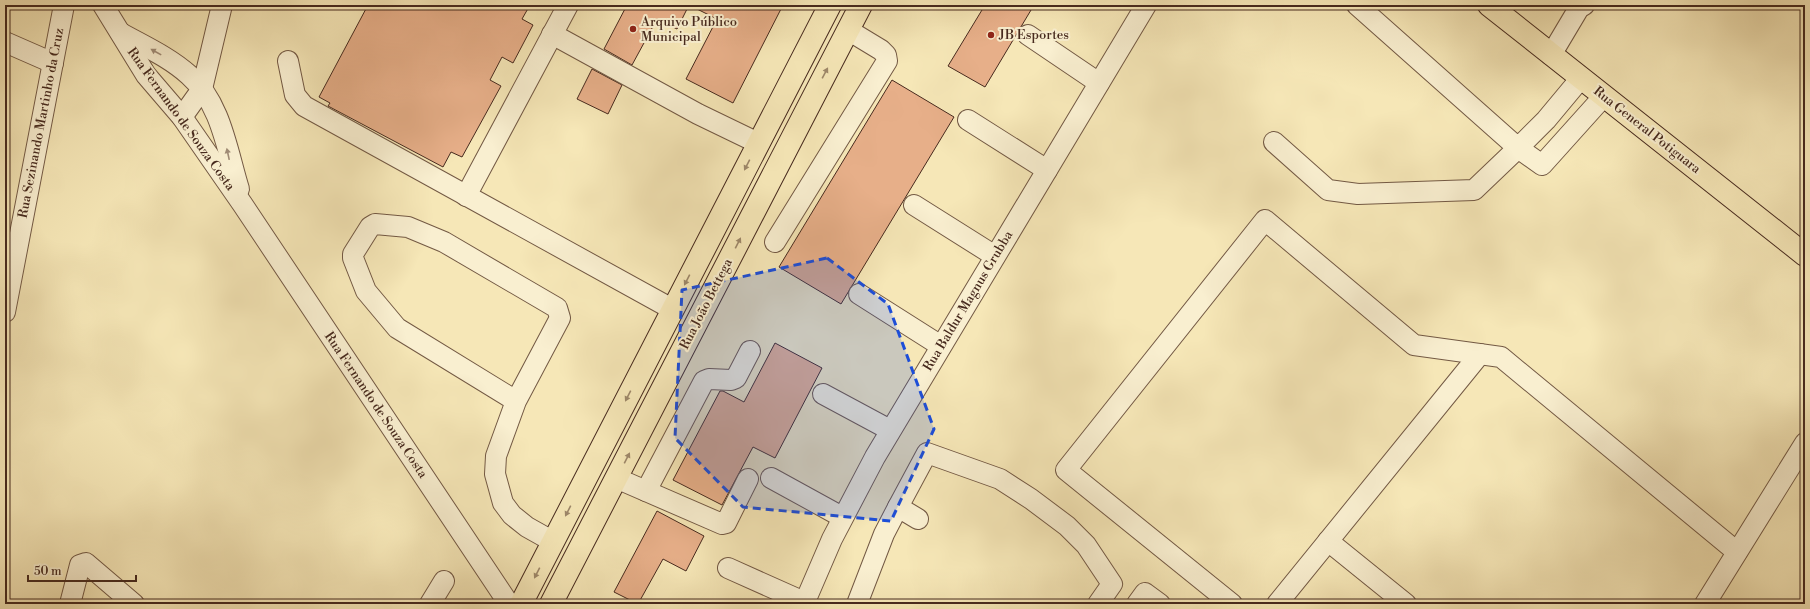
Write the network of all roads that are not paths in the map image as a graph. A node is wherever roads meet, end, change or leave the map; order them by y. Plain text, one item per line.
1 (64, 5) edge
2 (103, 5) edge
3 (222, 5) edge
4 (568, 5) edge
5 (830, 5) edge
6 (861, 5) edge
7 (1146, 5) edge
8 (1357, 5) edge
9 (1489, 5) edge
10 (1581, 6) edge
11 (848, 30) junction
12 (119, 32) junction
13 (552, 34) junction
14 (1028, 35) dead end
15 (5, 42) edge
16 (1551, 55) junction
17 (288, 61) dead end
18 (53, 62) junction
19 (1581, 78) junction
20 (791, 80) junction
21 (1099, 83) junction
22 (202, 89) junction
23 (815, 92) junction
24 (1604, 96) junction
25 (776, 109) junction
26 (182, 117) junction
27 (801, 120) junction
28 (968, 120) dead end
29 (1274, 142) dead end
30 (758, 144) junction
31 (1518, 148) junction
32 (1047, 170) junction
33 (466, 196) junction
34 (243, 205) junction
35 (914, 205) dead end
36 (775, 242) dead end
37 (1805, 255) edge
38 (995, 256) junction
39 (859, 294) dead end
40 (672, 309) junction
41 (5, 312) edge
42 (941, 346) junction
43 (750, 351) dead end
44 (1480, 354) junction
45 (823, 394) dead end
46 (516, 401) junction
47 (890, 430) junction
48 (1805, 442) edge
49 (616, 478) junction
50 (771, 478) dead end
51 (748, 479) dead end
52 (646, 491) junction
53 (898, 507) junction
54 (842, 517) junction
55 (918, 519) dead end
56 (552, 541) junction
57 (1328, 541) junction
58 (1737, 552) junction
59 (576, 555) junction
60 (728, 568) dead end
61 (444, 582) dead end
62 (804, 603) edge
63 (70, 604) edge
64 (134, 604) edge
65 (430, 604) edge
66 (509, 604) edge
67 (520, 604) edge
68 (551, 604) edge
69 (857, 604) edge
70 (1098, 604) edge
71 (1137, 604) edge
72 (1160, 604) edge
73 (1232, 604) edge
74 (1277, 604) edge
75 (1406, 604) edge
76 (1705, 604) edge

1 - 18 street, Rua Sezinando Martinho da Cruz
2 - 12 street, Rua Fernando de Souza Costa
3 - 22 street
4 - 13 street
5 - 20 main road, Rua João Bettega
6 - 11 main road, Rua João Bettega
7 - 21 street, Rua Baldur Magnus Grubba
8 - 31 street
9 - 16 main road, Rua General Potiguara
10 - 16 street
23 -> 11 main road, Rua João Bettega
11 - 36 street
22 -> 12 street, Rua Fernando de Souza Costa
12 - 26 street, Rua Fernando de Souza Costa
13 - 30 street
13 - 33 street
14 - 21 street
15 - 18 street
16 - 19 main road, Rua General Potiguara
17 - 33 street
18 - 41 street, Rua Sezinando Martinho da Cruz
19 - 24 main road, Rua General Potiguara
19 - 31 street
20 - 23 main road
20 - 25 main road, Rua João Bettega
21 - 32 street, Rua Baldur Magnus Grubba
22 - 26 street
34 -> 22 street, Rua Fernando de Souza Costa
23 - 27 main road, Rua João Bettega
24 - 31 street
24 - 37 main road, Rua General Potiguara
25 - 27 main road
25 - 30 main road, Rua João Bettega
26 - 34 street, Rua Fernando de Souza Costa
49 -> 27 main road, Rua João Bettega
28 - 32 street
29 - 31 street
30 -> 40 main road, Rua João Bettega
32 - 38 street, Rua Baldur Magnus Grubba
33 - 40 street
34 - 66 street, Rua Fernando de Souza Costa
35 - 38 street
38 - 42 street, Rua Baldur Magnus Grubba
39 - 42 street
40 -> 56 main road, Rua João Bettega
42 - 47 street, Rua Baldur Magnus Grubba
43 - 52 street
44 - 57 street
44 - 58 street
44 - 73 street
45 - 47 street
46 - 46 street
46 - 56 street
47 - 54 street, Rua Baldur Magnus Grubba
48 - 58 street
49 - 52 street
49 - 59 main road, Rua João Bettega
50 - 54 street
51 - 52 street
53 - 55 street
53 - 69 street
53 - 70 street
54 - 62 street, Rua Baldur Magnus Grubba
56 - 59 main road
56 -> 67 main road, Rua João Bettega
57 - 74 street
57 - 75 street
58 - 76 street
59 - 68 main road, Rua João Bettega
60 - 62 street
61 - 65 street
63 - 64 street
71 - 72 street

